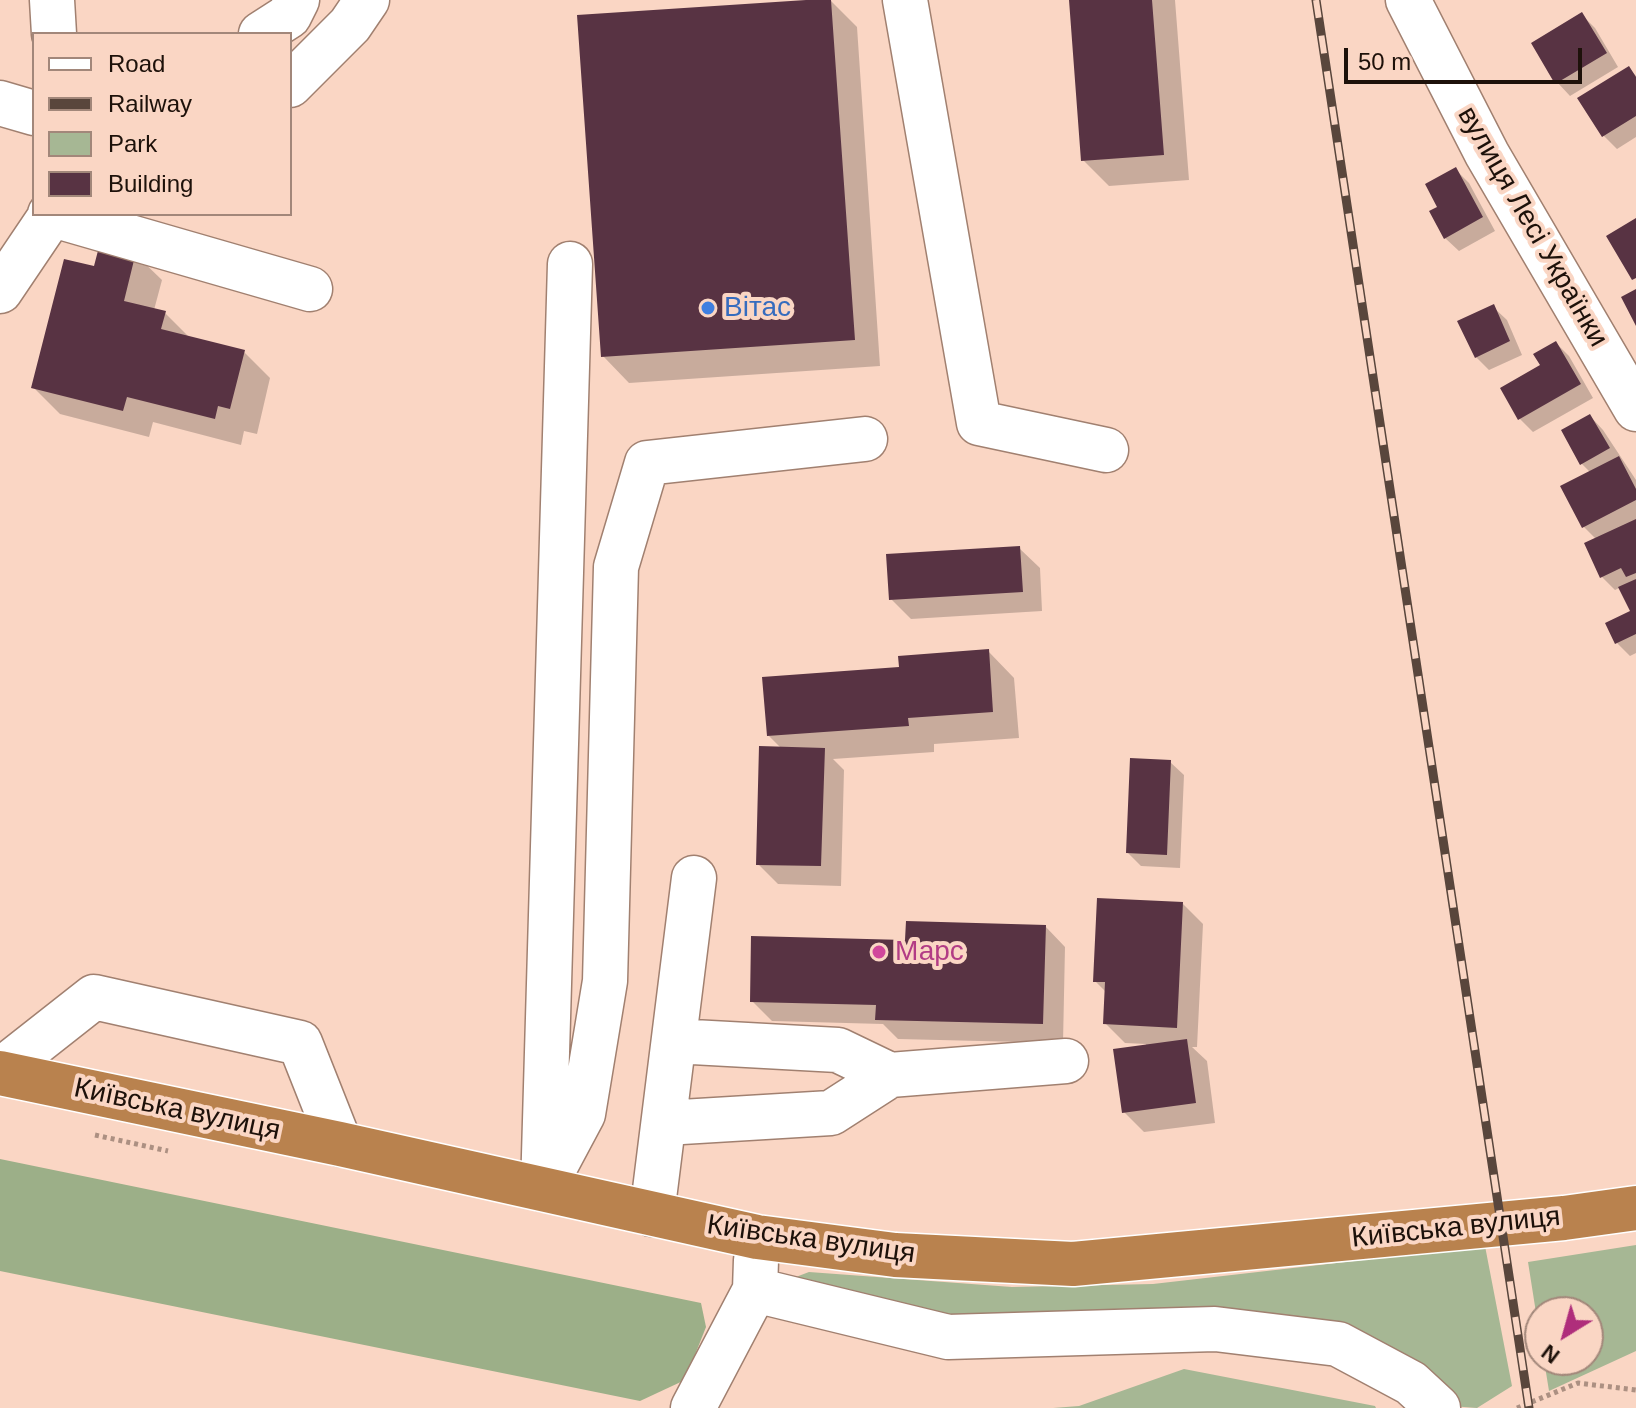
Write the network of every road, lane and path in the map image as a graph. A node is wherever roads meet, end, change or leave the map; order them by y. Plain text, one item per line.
1 (52, 0) edge
2 (297, 0) edge
3 (367, 0) edge
4 (905, 0) edge
5 (1408, 0) edge
6 (54, 32) edge
7 (264, 32) edge
8 (292, 83) edge
9 (0, 103) edge
10 (32, 112) edge
11 (50, 216) edge
12 (58, 216) edge
13 (570, 264) dead end
14 (310, 289) dead end
15 (0, 291) edge
16 (1636, 409) edge
17 (865, 439) dead end
18 (1106, 450) dead end
19 (694, 878) dead end
20 (674, 1041) junction
21 (1066, 1061) dead end
22 (0, 1072) edge
23 (890, 1075) junction
24 (665, 1123) junction
25 (340, 1144) junction
26 (543, 1189) junction
27 (1636, 1208) edge
28 (652, 1214) junction
29 (757, 1237) junction
30 (755, 1290) junction
31 (1636, 1390) edge
32 (693, 1408) edge
33 (1438, 1408) edge
34 (1517, 1408) edge

1 - 6 street
2 - 7 street
3 - 8 street
4 - 18 street
5 - 16 street, вулиця Лесі Українки
9 - 10 street
11 - 15 street
12 - 14 street
13 - 26 street
17 - 26 street
19 - 20 street
20 - 23 street
20 - 24 street
21 - 23 street
22 - 25 highway, Київська вулиця
22 - 25 street
23 - 24 street
24 - 28 street
25 - 26 highway, Київська вулиця
26 - 28 highway, Київська вулиця
27 - 29 highway, Київська вулиця
28 - 29 highway, Київська вулиця
29 - 30 street
30 - 32 street
30 - 33 street
31 - 34 path

